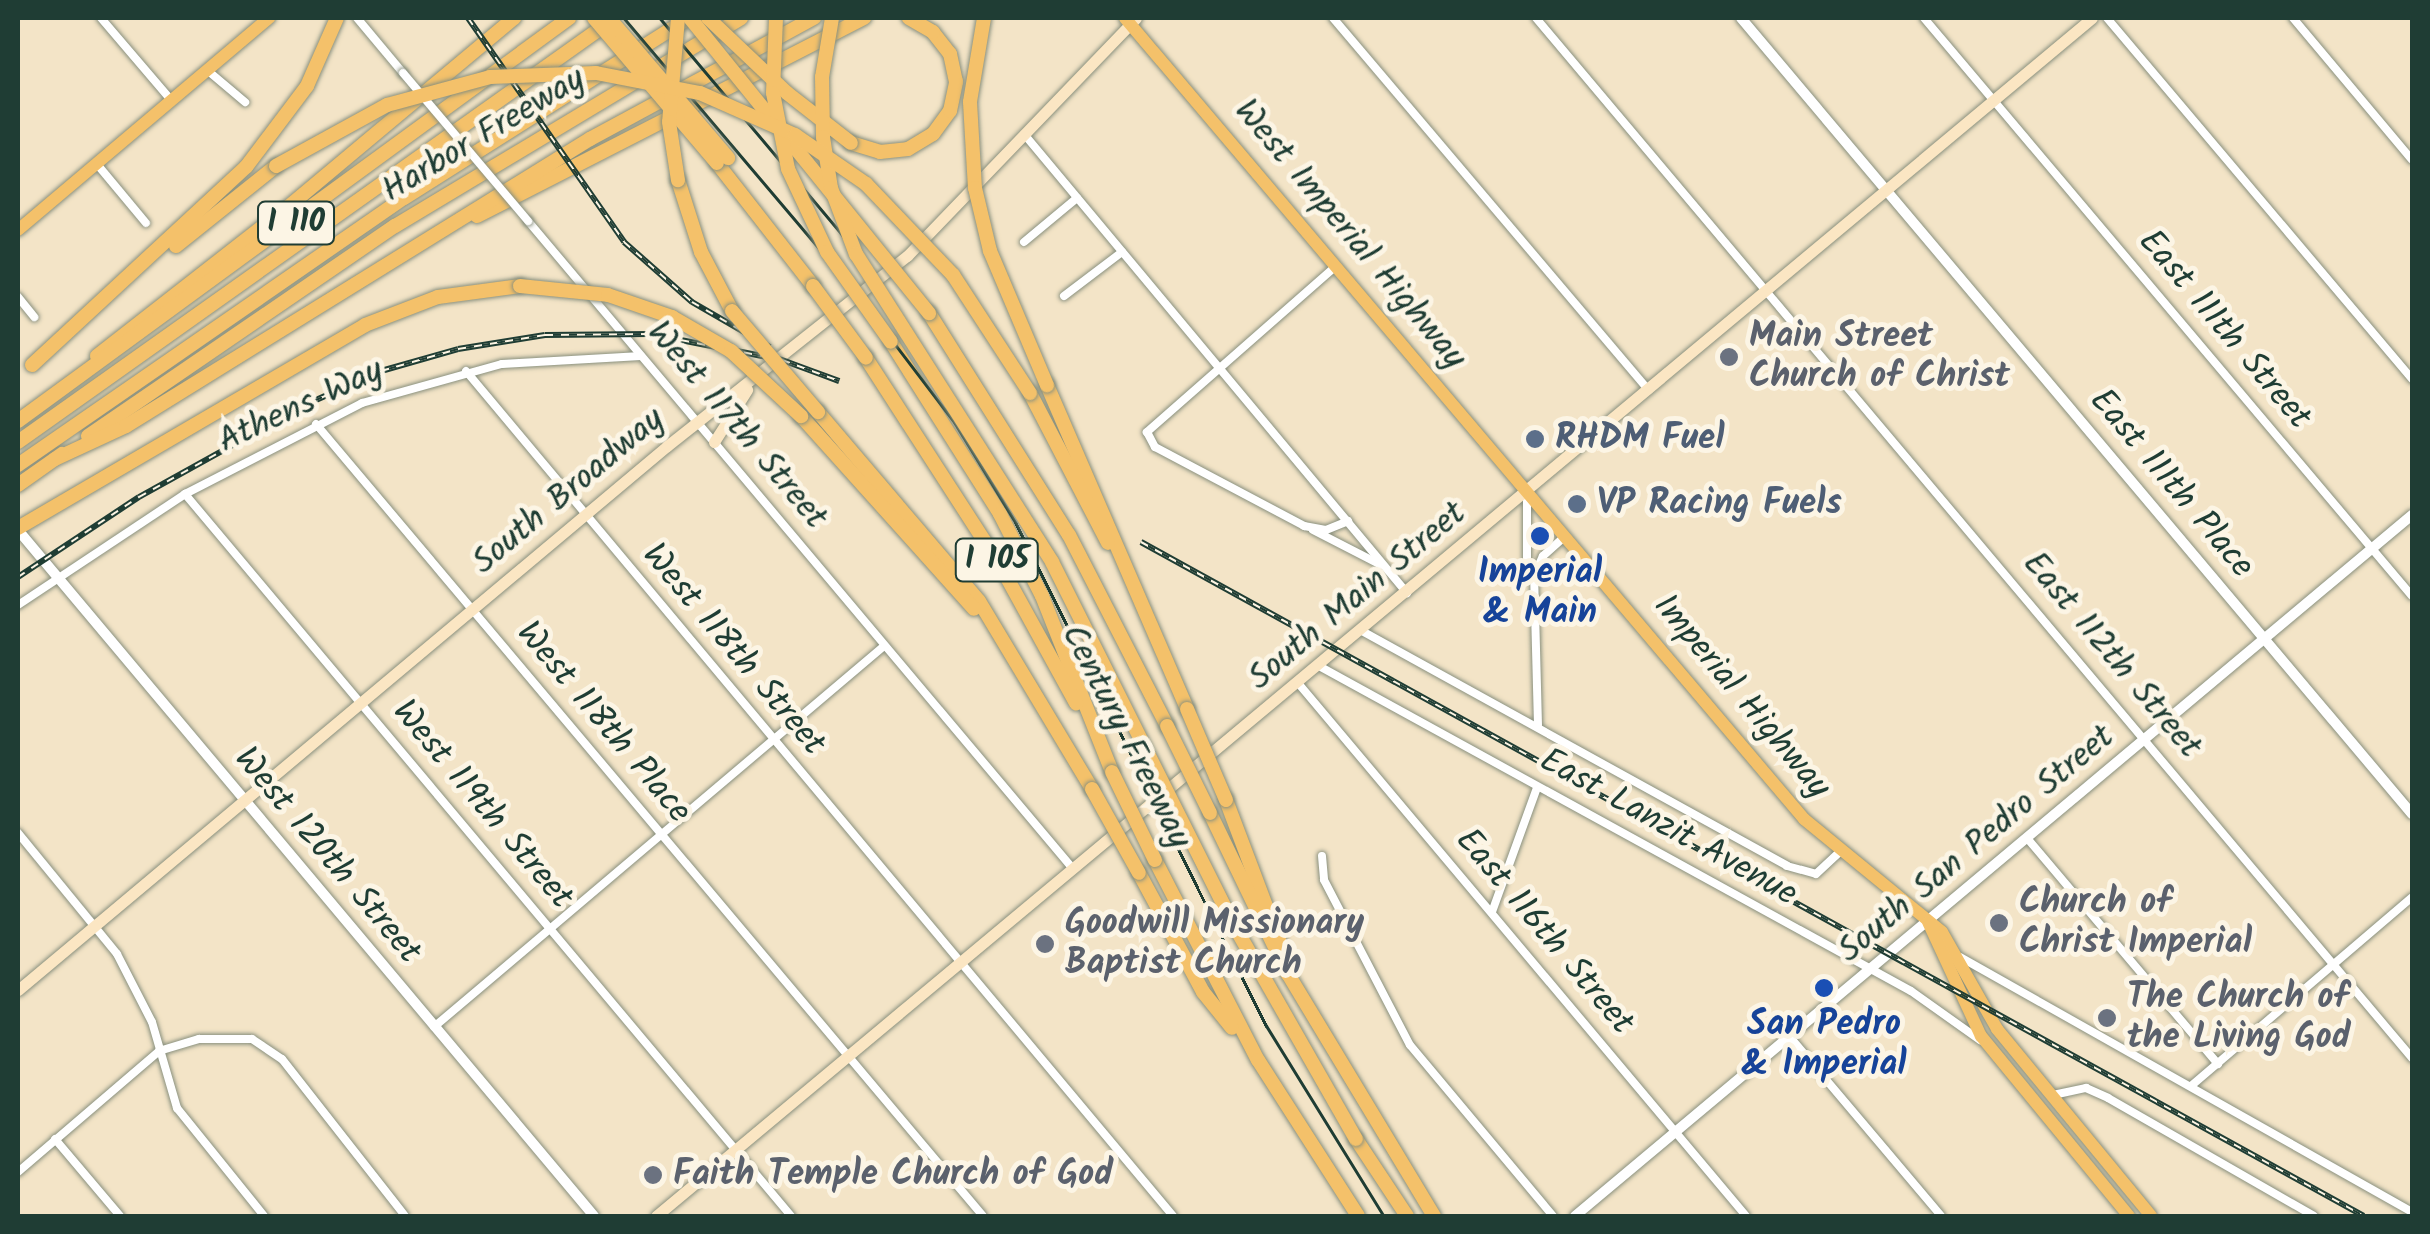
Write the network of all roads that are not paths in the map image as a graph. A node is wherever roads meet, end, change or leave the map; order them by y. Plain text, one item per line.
1 (101, 18) edge
2 (269, 18) edge
3 (337, 18) edge
4 (356, 18) edge
5 (514, 18) edge
6 (569, 18) edge
7 (594, 18) edge
8 (612, 18) edge
9 (678, 18) edge
10 (690, 18) edge
11 (708, 18) edge
12 (740, 18) edge
13 (776, 18) edge
14 (814, 18) edge
15 (832, 18) edge
16 (864, 18) edge
17 (910, 18) edge
18 (984, 18) edge
19 (1332, 18) edge
20 (1536, 18) edge
21 (1741, 18) edge
22 (1924, 18) edge
23 (2092, 18) edge
24 (2106, 18) edge
25 (2292, 18) edge
26 (1130, 20) edge
27 (207, 70) junction
28 (170, 100) junction
29 (1994, 100) junction
30 (244, 102) dead end
31 (1024, 134) junction
32 (722, 160) junction
33 (2412, 160) edge
34 (96, 163) junction
35 (1888, 189) junction
36 (1077, 198) junction
37 (146, 223) dead end
38 (19, 226) edge
39 (1024, 242) dead end
40 (1122, 252) junction
41 (1336, 266) junction
42 (366, 274) junction
43 (1767, 290) junction
44 (1064, 296) dead end
45 (18, 297) edge
46 (34, 318) dead end
47 (641, 356) junction
48 (32, 366) junction
49 (1218, 366) junction
50 (466, 371) junction
51 (18, 378) edge
52 (2412, 378) edge
53 (752, 382) junction
54 (1649, 390) junction
55 (18, 420) edge
56 (697, 421) junction
57 (316, 424) junction
58 (18, 442) edge
59 (714, 442) junction
60 (55, 459) junction
61 (18, 465) edge
62 (18, 485) edge
63 (1527, 491) junction
64 (185, 494) junction
65 (2412, 515) edge
66 (584, 516) junction
67 (1348, 521) junction
68 (1304, 526) junction
69 (18, 529) edge
70 (1565, 536) junction
71 (2372, 548) junction
72 (1386, 568) junction
73 (56, 576) junction
74 (1534, 576) junction
75 (1130, 578) junction
76 (1407, 593) junction
77 (2412, 596) edge
78 (18, 604) edge
79 (471, 609) junction
80 (1362, 631) junction
81 (2265, 638) junction
82 (884, 646) junction
83 (1319, 666) junction
84 (1298, 683) junction
85 (360, 702) junction
86 (1054, 720) junction
87 (1538, 725) junction
88 (772, 739) junction
89 (2146, 740) junction
90 (1112, 772) junction
91 (1537, 788) junction
92 (245, 800) junction
93 (2412, 814) edge
94 (18, 833) edge
95 (662, 835) junction
96 (2027, 838) junction
97 (1840, 852) junction
98 (1322, 856) dead end
99 (1073, 868) junction
100 (2412, 897) edge
101 (1492, 912) junction
102 (1928, 922) junction
103 (95, 925) junction
104 (550, 929) junction
105 (1960, 957) junction
106 (960, 962) junction
107 (2335, 963) junction
108 (1872, 970) junction
109 (1288, 974) junction
110 (18, 990) edge
111 (434, 1027) junction
112 (1790, 1036) junction
113 (1988, 1047) junction
114 (159, 1052) junction
115 (849, 1056) junction
116 (2412, 1058) edge
117 (1258, 1060) junction
118 (2218, 1064) junction
119 (2191, 1086) junction
120 (2053, 1095) junction
121 (1676, 1132) junction
122 (56, 1140) junction
123 (736, 1151) junction
124 (18, 1172) edge
125 (2412, 1212) edge
126 (120, 1216) edge
127 (264, 1216) edge
128 (405, 1216) edge
129 (594, 1216) edge
130 (656, 1216) edge
131 (791, 1216) edge
132 (983, 1216) edge
133 (1173, 1216) edge
134 (1358, 1216) edge
135 (1407, 1216) edge
136 (1434, 1216) edge
137 (1553, 1216) edge
138 (1575, 1216) edge
139 (1746, 1216) edge
140 (1942, 1216) edge
141 (2130, 1216) edge
142 (2150, 1216) edge
143 (2314, 1216) edge

1 - 28 street
2 - 27 main road
3 - 48 highway
4 - 47 street, West 117th Street, bridge
5 - 55 highway
6 - 55 highway, Harbor Freeway / I 110
7 - 32 highway, Century Freeway / I 105, bridge
8 - 32 highway, bridge
8 - 58 highway
9 - 86 highway, bridge
10 - 61 highway
10 - 109 highway, Century Freeway / I 105, bridge
11 - 17 highway, bridge
12 - 60 highway, Harbor Freeway / I 110
13 - 90 highway, bridge
14 - 42 highway
15 - 135 highway, bridge
16 - 42 highway
18 - 75 highway, bridge
19 - 54 street
20 - 43 street, East 112th Street
21 - 35 street, East 111th Place
22 - 29 street, East 111th Street
23 - 29 main road, South Main Street
24 - 52 street
25 - 33 street
26 - 31 main road, South Broadway
26 - 41 main road, West Imperial Highway
27 - 28 main road
27 - 30 street
28 - 34 main road
29 - 35 main road, South Main Street
29 - 71 street, East 111th Street
31 - 36 street
31 - 53 main road, South Broadway
32 - 90 highway, Century Freeway / I 105, bridge
34 - 37 street
34 - 38 main road
35 - 43 main road, South Main Street
35 - 81 street, East 111th Place
36 - 39 street
36 - 40 street
40 - 44 street
40 - 49 street
41 - 49 street
41 - 63 main road, West Imperial Highway
42 - 60 highway
43 - 54 main road, South Main Street
43 - 89 street, East 112th Street
45 - 46 street
47 - 50 street, Athens Way
47 - 56 street, West 117th Street
48 - 51 highway
48 - 75 highway, bridge
49 - 67 street
49 - 68 street
50 - 57 street, Athens Way
50 - 66 street, West 118th Street
53 - 56 main road, South Broadway
53 - 59 main road
54 - 63 main road, South Main Street
56 - 59 street, West 117th Street
56 - 66 main road, South Broadway
57 - 64 street, Athens Way
57 - 79 street, West 118th Place
59 - 82 street, West 117th Street
60 - 62 highway, Harbor Freeway / I 110
63 - 70 main road, Imperial Highway
63 - 74 street
63 - 76 main road, South Main Street
64 - 73 street, Athens Way
64 - 85 street, West 119th Street
65 - 71 street, South San Pedro Street
66 - 79 main road, South Broadway
66 - 88 street, West 118th Street
67 - 68 street
67 - 72 street
68 - 72 street
69 - 73 street, West 120th Street
69 - 86 highway, bridge
70 - 74 street
70 - 97 main road, Imperial Highway
71 - 77 street, East 111th Street
71 - 81 street, South San Pedro Street
72 - 76 street
73 - 78 street, Athens Way
73 - 92 street, West 120th Street
74 - 87 street
75 - 109 highway, bridge
76 - 80 main road, South Main Street
79 - 85 main road, South Broadway
79 - 95 street, West 118th Place
80 - 83 main road, South Main Street
80 - 87 street, East Lanzit Avenue
81 - 89 street, South San Pedro Street
81 - 93 street, East 111th Place
82 - 88 street
82 - 99 street, West 117th Street
83 - 84 main road, South Main Street
83 - 91 street, East Lanzit Avenue
84 - 99 main road, South Main Street
84 - 101 street, East 116th Street
85 - 92 main road, South Broadway
85 - 104 street, West 119th Street
86 - 117 highway, bridge
87 - 97 street, East Lanzit Avenue
88 - 95 street
88 - 106 street, West 118th Street
89 - 96 street, South San Pedro Street
89 - 107 street, East 112th Street
90 - 117 highway, Century Freeway / I 105, bridge
91 - 101 street
91 - 108 street, East Lanzit Avenue
92 - 103 main road, South Broadway
92 - 111 street, West 120th Street
94 - 103 street
95 - 104 street
95 - 115 street, West 118th Place
96 - 102 street, South San Pedro Street
96 - 118 street
97 - 102 main road, Imperial Highway
98 - 137 street
99 - 106 main road, South Main Street
100 - 107 street
101 - 121 street, East 116th Street
102 - 105 main road, Imperial Highway
102 - 108 street, South San Pedro Street
102 - 113 main road, Imperial Highway
103 - 110 main road, South Broadway
103 - 114 street
104 - 111 street
104 - 123 street, West 119th Street
105 - 119 street
105 - 120 main road, Imperial Highway
106 - 115 main road, South Main Street
106 - 133 street, West 118th Street
107 - 116 street, East 112th Street
107 - 118 street
108 - 112 street, South San Pedro Street
108 - 113 street, East Lanzit Avenue
109 - 136 highway, Century Freeway / I 105
111 - 129 street, West 120th Street
112 - 121 street, South San Pedro Street
112 - 140 street
113 - 120 main road
113 - 141 main road, Imperial Highway
114 - 122 street
114 - 127 street
114 - 128 street
115 - 123 main road, South Main Street
115 - 132 street, West 118th Place
117 - 134 highway, Century Freeway / I 105
118 - 119 street
119 - 125 street
120 - 142 main road, Imperial Highway
120 - 143 street
121 - 138 street, South San Pedro Street
121 - 139 street, East 116th Street
122 - 124 street
122 - 126 street
123 - 130 main road, South Main Street
123 - 131 street, West 119th Street

